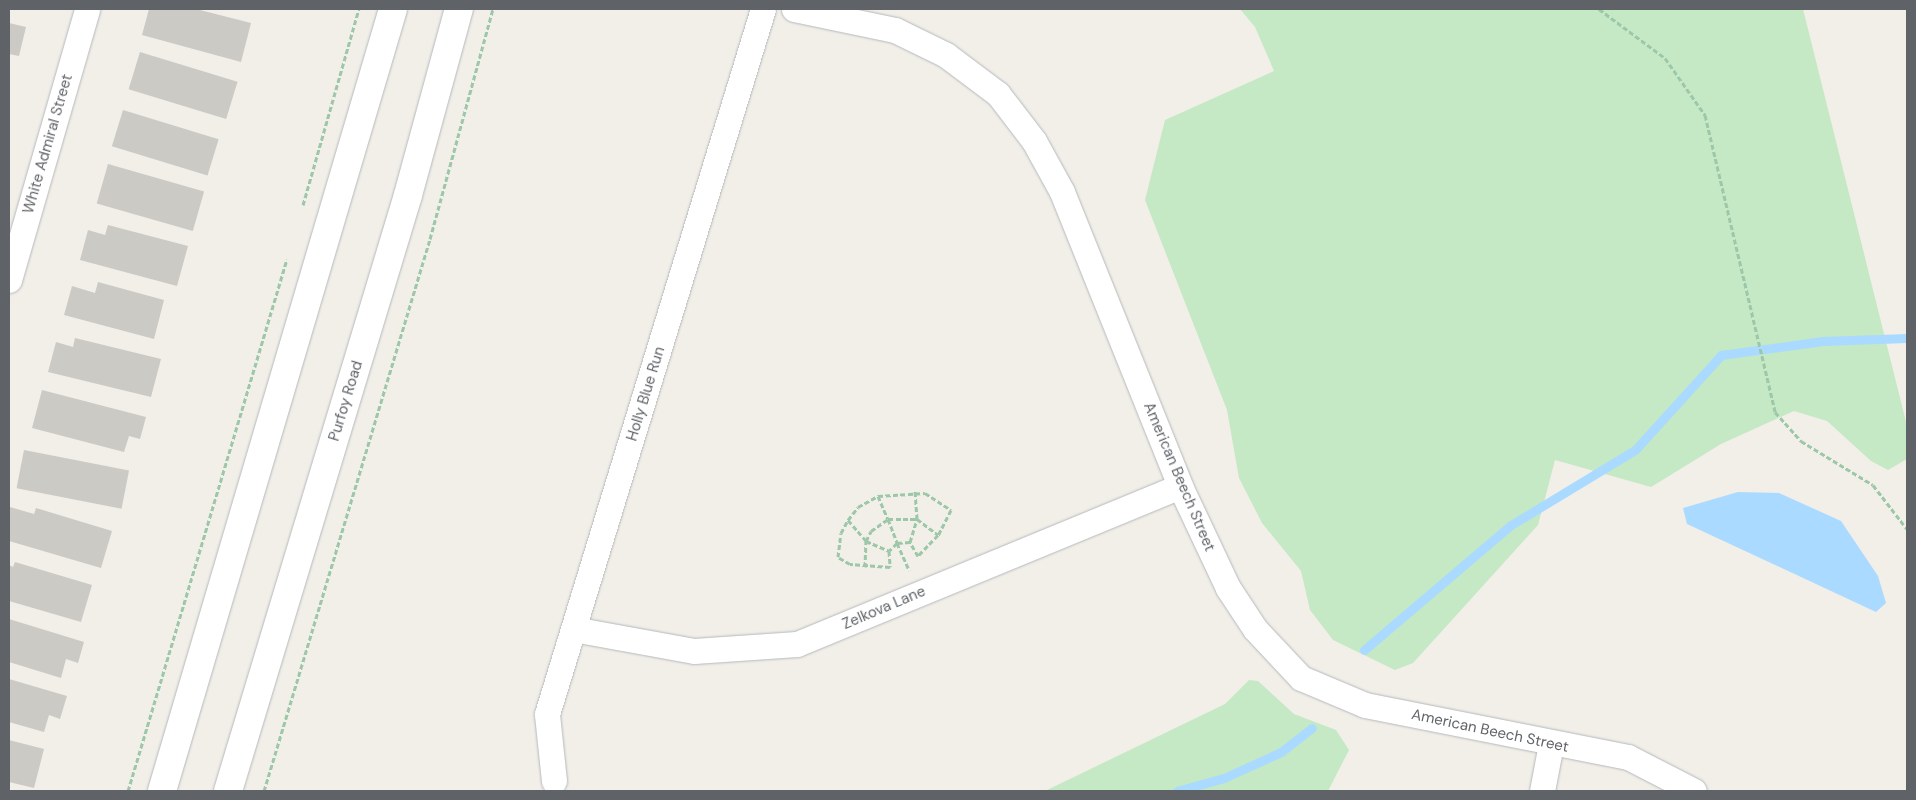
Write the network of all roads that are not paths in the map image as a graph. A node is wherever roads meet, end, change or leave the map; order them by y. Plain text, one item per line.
1 (87, 9) edge
2 (393, 9) edge
3 (459, 9) edge
4 (763, 9) edge
5 (794, 9) edge
6 (14, 244) edge
7 (9, 280) edge
8 (1180, 486) junction
9 (573, 629) junction
10 (1551, 744) junction
11 (554, 781) dead end
12 (162, 791) edge
13 (228, 791) edge
14 (1542, 791) edge
15 (1694, 791) edge

1 - 6 street, White Admiral Street
2 - 12 street
3 - 13 street, Purfoy Road
4 - 9 street, Holly Blue Run
5 - 8 street, American Beech Street
6 - 7 street, White Admiral Street
8 - 9 street, Zelkova Lane
8 - 10 street, American Beech Street
9 - 11 street, Holly Blue Run
10 - 14 street
10 - 15 street, American Beech Street

